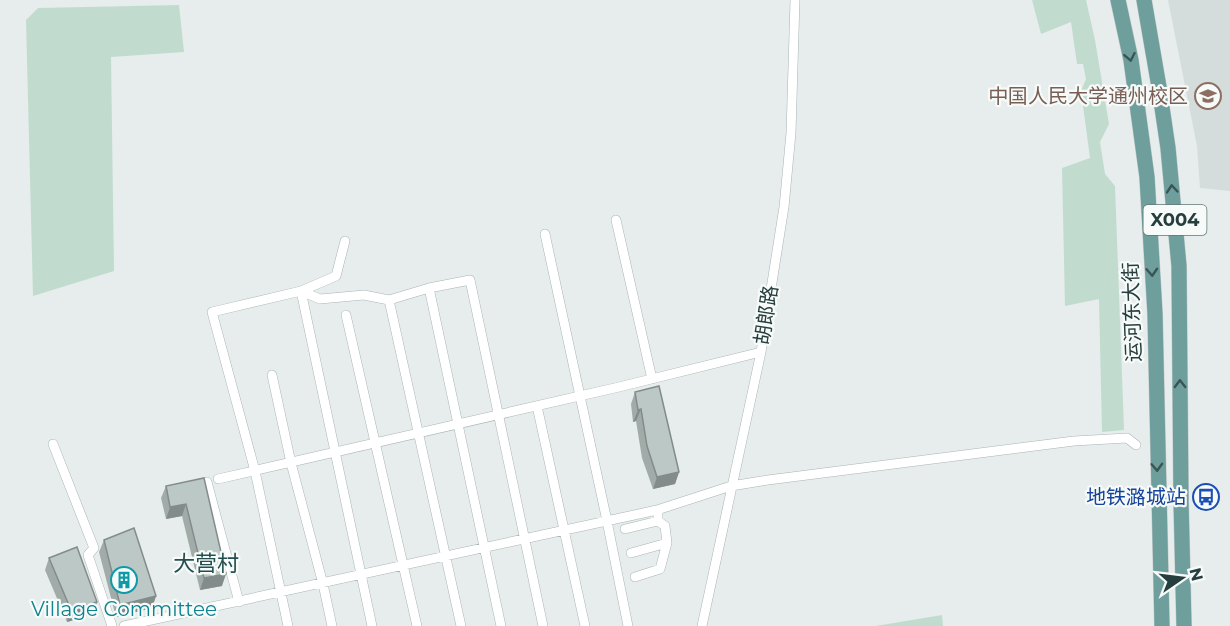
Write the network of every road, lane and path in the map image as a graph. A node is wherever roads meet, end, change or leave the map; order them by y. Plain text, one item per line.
1 (795, 0) edge
2 (1118, 0) edge
3 (1144, 0) edge
4 (616, 220) dead end
5 (545, 234) dead end
6 (345, 241) dead end
7 (429, 288) junction
8 (301, 291) junction
9 (389, 300) junction
10 (346, 315) dead end
11 (761, 351) junction
12 (272, 375) dead end
13 (652, 379) junction
14 (580, 396) junction
15 (537, 406) junction
16 (498, 415) junction
17 (458, 424) junction
18 (418, 433) junction
19 (375, 443) junction
20 (53, 444) dead end
21 (1136, 445) dead end
22 (334, 453) junction
23 (291, 463) junction
24 (255, 471) junction
25 (218, 479) dead end
26 (207, 482) edge
27 (731, 486) junction
28 (657, 510) junction
29 (607, 521) junction
30 (658, 521) junction
31 (625, 528) dead end
32 (564, 531) junction
33 (525, 539) junction
34 (667, 543) junction
35 (484, 548) junction
36 (631, 553) dead end
37 (446, 557) junction
38 (403, 566) junction
39 (361, 575) junction
40 (635, 577) dead end
41 (323, 584) junction
42 (281, 593) junction
43 (239, 602) junction
44 (111, 626) edge
45 (124, 626) edge
46 (288, 626) edge
47 (332, 626) edge
48 (372, 626) edge
49 (417, 626) edge
50 (461, 626) edge
51 (501, 626) edge
52 (543, 626) edge
53 (585, 626) edge
54 (628, 626) edge
55 (702, 626) edge
56 (1162, 626) edge
57 (1184, 626) edge

1 - 11 street, 胡郎路
2 -> 56 main road, 运河东大街 / X004
57 -> 3 main road, X004
4 - 13 street
5 - 14 street
6 - 8 street
7 - 9 street
7 - 16 street
7 - 17 street
8 - 9 street
8 - 22 street
8 - 24 street
9 - 18 street
10 - 19 street
11 - 13 street
11 - 27 street, 胡郎路
12 - 23 street
13 - 14 street
14 - 15 street
14 - 29 street
15 - 16 street
15 - 32 street
16 - 17 street
16 - 33 street
17 - 18 street
17 - 35 street
18 - 19 street
18 - 37 street
19 - 22 street
19 - 38 street
20 - 44 street
21 - 27 street
22 - 23 street
22 - 39 street
23 - 24 street
23 - 41 street
24 - 25 street
24 - 42 street
26 - 43 street
27 - 28 street
27 - 55 street, 胡郎路
28 - 29 street
28 - 30 street
29 - 32 street
29 - 54 street
30 - 31 street
30 - 34 street
32 - 33 street
32 - 53 street
33 - 35 street
33 - 52 street
34 - 36 street
34 - 40 street
35 - 37 street
35 - 51 street
37 - 38 street
37 - 50 street
38 - 39 street
38 - 49 street
39 - 41 street
39 - 48 street
41 - 42 street
41 - 47 street
42 - 43 street
42 - 46 street
43 - 45 street

